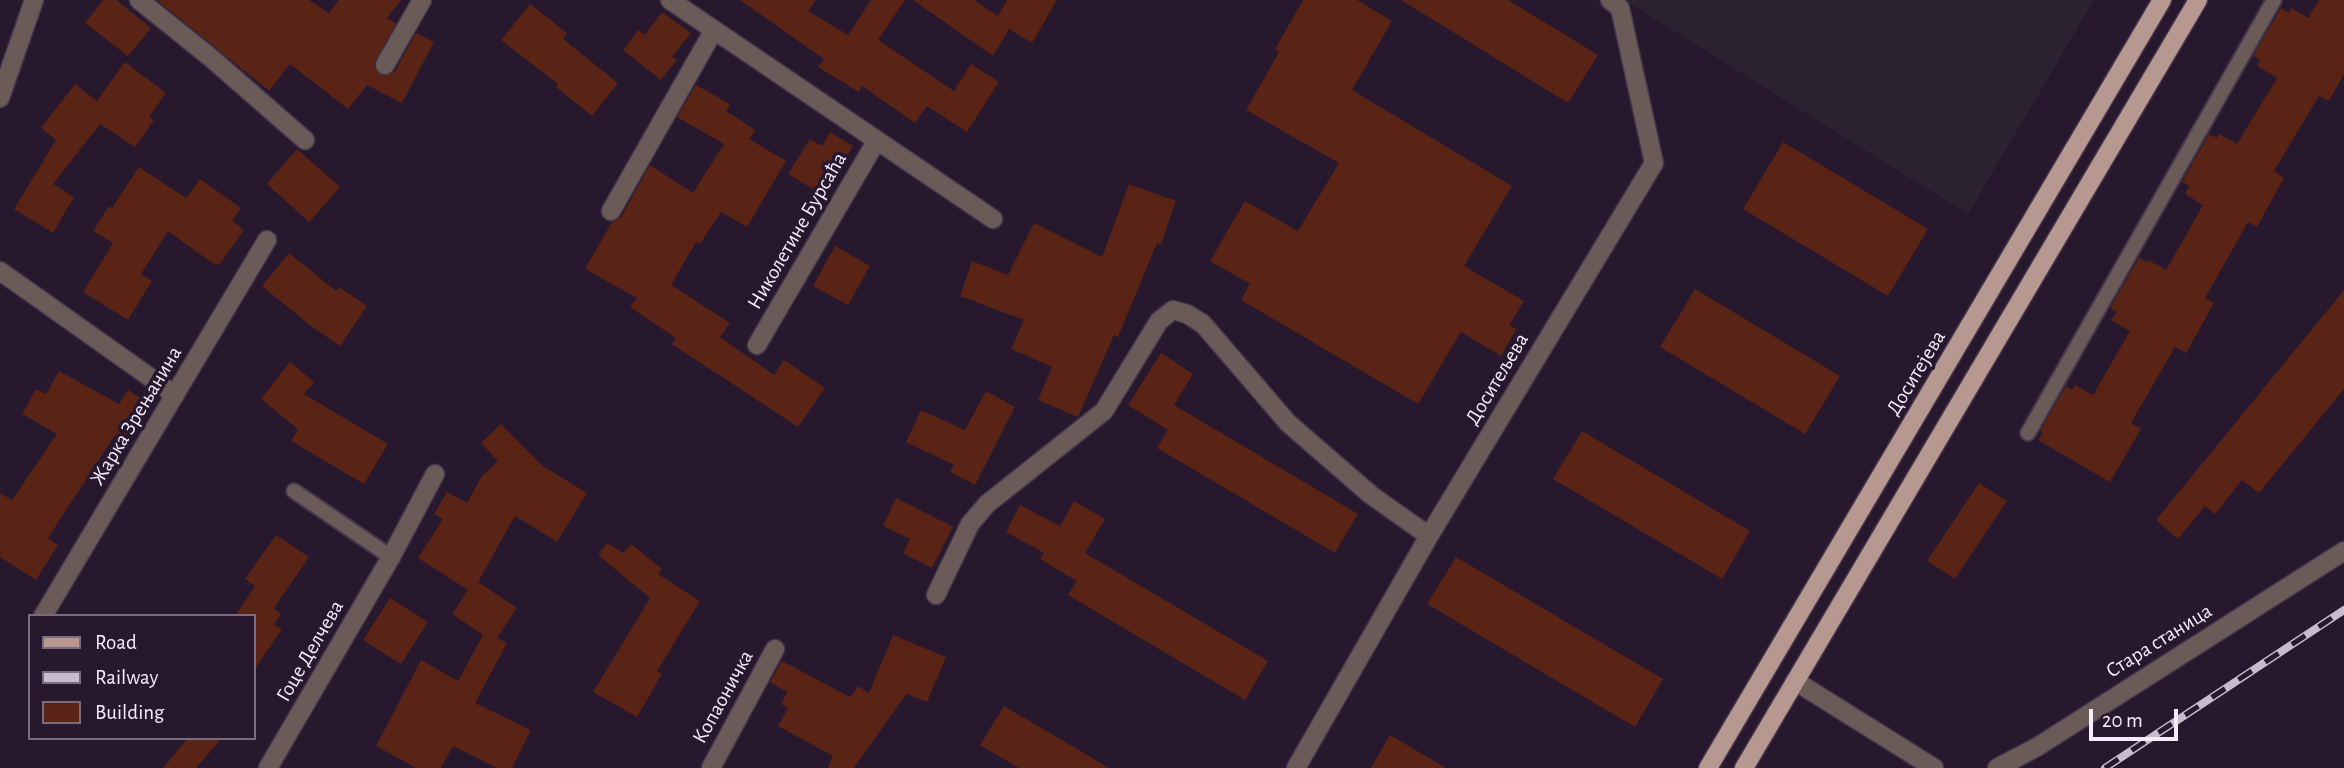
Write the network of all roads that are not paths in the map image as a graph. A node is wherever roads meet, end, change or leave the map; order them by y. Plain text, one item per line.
1 (34, 0) edge
2 (139, 0) edge
3 (422, 0) edge
4 (670, 0) edge
5 (1610, 0) edge
6 (2162, 0) edge
7 (2198, 0) edge
8 (2274, 0) edge
9 (714, 30) junction
10 (385, 65) dead end
11 (0, 98) edge
12 (305, 140) dead end
13 (877, 140) junction
14 (611, 211) dead end
15 (993, 219) dead end
16 (267, 240) dead end
17 (0, 271) edge
18 (757, 345) dead end
19 (174, 395) junction
20 (2028, 433) dead end
21 (435, 474) dead end
22 (294, 491) dead end
23 (1429, 536) junction
24 (2344, 551) edge
25 (391, 556) junction
26 (936, 596) dead end
27 (44, 614) edge
28 (775, 649) dead end
29 (1795, 681) junction
30 (268, 768) edge
31 (711, 768) edge
32 (1296, 768) edge
33 (1708, 768) edge
34 (1744, 768) edge
35 (1934, 768) edge
36 (1997, 768) edge

1 - 11 street
2 - 12 street
3 - 10 street
4 - 9 street, Николетине Бурсаћа
5 - 23 street, Доситељева
6 - 33 main road, Доситејева
7 - 29 main road
8 - 20 lane
9 - 13 street, Николетине Бурсаћа
9 - 14 street
13 - 15 street, Николетине Бурсаћа
13 - 18 street, Николетине Бурсаћа
16 - 19 street, Жарка Зрењанина
17 - 19 street
19 - 27 street, Жарка Зрењанина
21 - 25 street, Гоце Делчева
22 - 25 lane
23 - 26 street
23 - 32 street, Доситељева
24 - 36 street, Стара станица
25 - 30 street, Гоце Делчева
28 - 31 street, Копаоничка
29 - 34 main road
29 - 35 street

